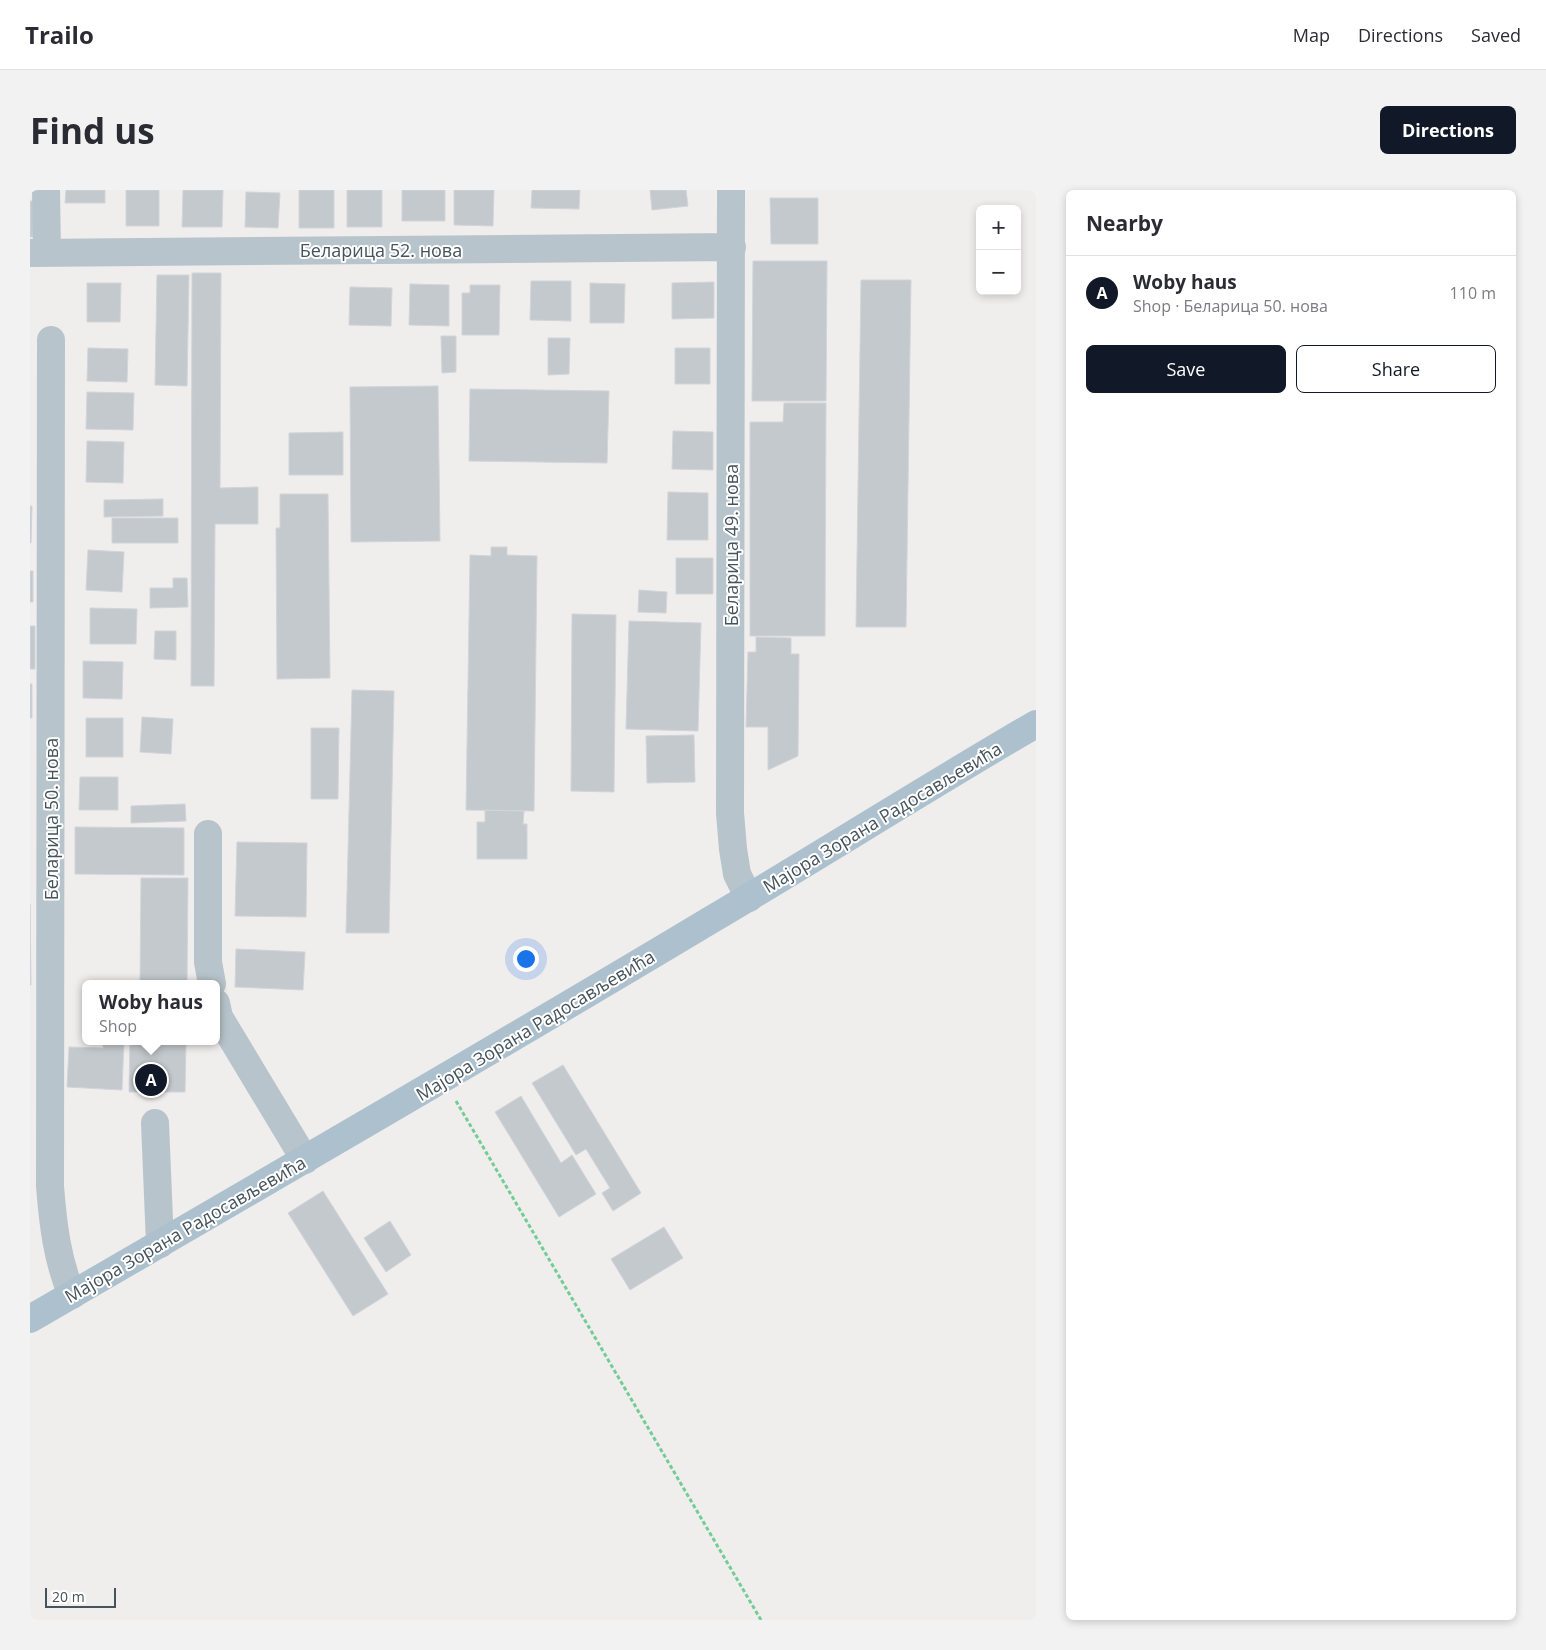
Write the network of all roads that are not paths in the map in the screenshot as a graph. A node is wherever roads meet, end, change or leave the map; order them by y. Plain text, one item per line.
1 (46, 190) edge
2 (732, 190) edge
3 (732, 247) junction
4 (39, 254) edge
5 (51, 340) dead end
6 (1036, 724) edge
7 (208, 834) dead end
8 (749, 898) junction
9 (211, 980) edge
10 (220, 1018) edge
11 (155, 1123) dead end
12 (305, 1160) junction
13 (160, 1244) junction
14 (72, 1295) junction
15 (30, 1319) edge

1 - 4 street
2 - 3 street, Беларица 49. нова
3 - 4 street, Беларица 52. нова
3 - 8 street, Беларица 49. нова
5 - 14 street, Беларица 50. нова
6 - 8 main road, Мајора Зорана Радосављевића
7 - 9 street
8 - 12 main road, Мајора Зорана Радосављевића
10 - 12 street
11 - 13 street
12 - 13 main road, Мајора Зорана Радосављевића
13 - 14 main road, Мајора Зорана Радосављевића
14 - 15 main road, Мајора Зорана Радосављевића

